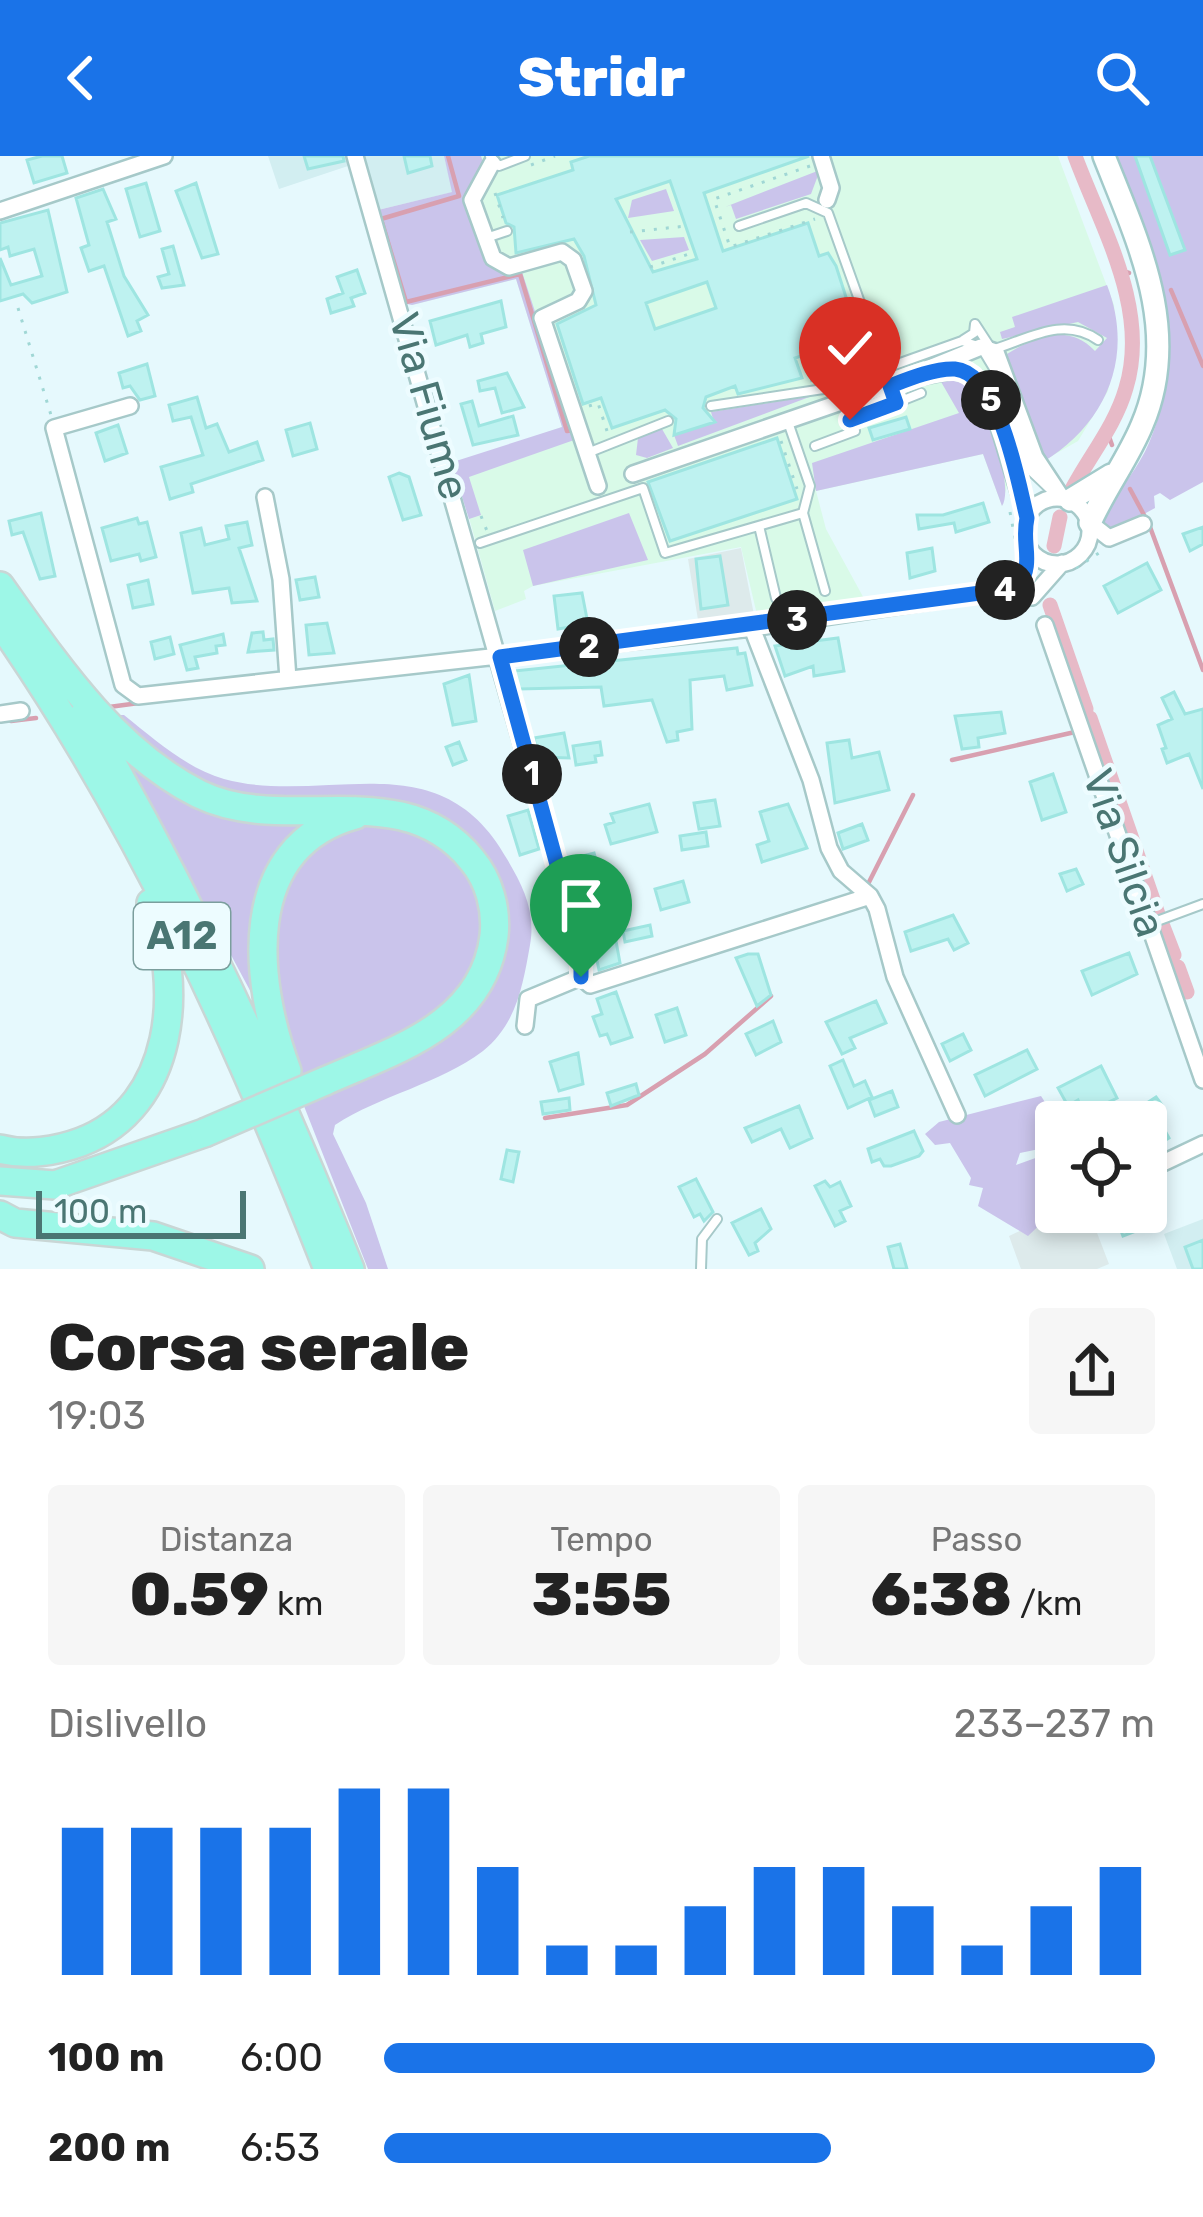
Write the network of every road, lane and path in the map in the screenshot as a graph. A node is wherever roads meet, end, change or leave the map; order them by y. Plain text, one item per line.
1 (164, 156) edge
2 (356, 156) edge
3 (524, 156) edge
4 (811, 156) edge
5 (821, 156) edge
6 (1104, 156) edge
7 (491, 166) edge
8 (824, 209) joint
9 (0, 211) edge
10 (686, 226) dead end
11 (739, 226) dead end
12 (507, 231) joint
13 (630, 232) dead end
14 (484, 239) junction
15 (695, 253) dead end
16 (650, 267) dead end
17 (18, 308) dead end
18 (868, 332) junction
19 (1098, 340) dead end
20 (962, 341) junction
21 (988, 348) junction
22 (883, 368) junction
23 (908, 380) junction
24 (890, 386) junction
25 (814, 392) junction
26 (921, 393) dead end
27 (896, 403) junction
28 (130, 406) dead end
29 (711, 406) dead end
30 (578, 410) dead end
31 (668, 421) dead end
32 (789, 425) junction
33 (54, 428) junction
34 (627, 436) junction
35 (815, 446) dead end
36 (592, 458) junction
37 (1116, 472) junction
38 (633, 474) dead end
39 (598, 486) dead end
40 (1012, 496) dead end
41 (265, 497) dead end
42 (1066, 499) junction
43 (801, 501) dead end
44 (802, 513) junction
45 (481, 516) dead end
46 (1027, 518) junction
47 (1090, 523) junction
48 (1143, 524) dead end
49 (759, 526) junction
50 (488, 533) dead end
51 (1109, 538) junction
52 (480, 543) dead end
53 (1025, 555) junction
54 (1063, 571) junction
55 (0, 586) edge
56 (825, 591) dead end
57 (1025, 592) junction
58 (776, 598) dead end
59 (0, 622) edge
60 (1045, 625) dead end
61 (752, 628) junction
62 (42, 644) junction
63 (500, 657) junction
64 (288, 679) junction
65 (21, 711) dead end
66 (0, 713) edge
67 (94, 772) junction
68 (376, 809) junction
69 (870, 896) junction
70 (1203, 904) edge
71 (1151, 923) junction
72 (581, 977) junction
73 (525, 1027) dead end
74 (1203, 1080) edge
75 (957, 1115) dead end
76 (1203, 1144) edge
77 (0, 1149) edge
78 (1167, 1161) edge
79 (0, 1181) edge
80 (0, 1215) edge
81 (717, 1219) dead end
82 (250, 1269) edge
83 (328, 1269) edge
84 (351, 1269) edge
85 (701, 1269) edge

1 - 9 street
2 - 63 street, Via Fiume
3 - 7 lane
4 - 8 path
5 - 8 street
6 - 37 street
7 - 12 path
7 - 14 street
10 - 13 path
11 - 18 lane
12 - 14 lane
14 - 36 street
15 - 16 path
17 - 33 path
18 - 22 lane
18 - 25 path
19 - 21 lane
20 - 21 lane
20 - 21 lane
20 - 22 lane
21 - 23 street
21 - 42 street
22 - 24 lane
22 - 25 lane
23 - 24 street
23 - 46 street
24 - 27 lane
24 - 32 street
25 - 29 lane
26 - 27 lane
27 - 35 lane
28 - 33 street
30 - 34 path
31 - 34 lane
32 - 38 street
32 - 43 path
32 - 44 lane
33 - 64 street
34 - 36 lane
36 - 39 street
37 - 42 street
37 - 47 street
40 - 53 path
41 - 64 street
42 - 46 street
42 - 47 street
44 - 49 lane
44 - 56 lane
45 - 50 path
46 - 53 street
47 - 51 street
47 - 54 street
48 - 51 street
49 - 52 lane
49 - 58 lane
51 - 54 path
53 - 54 street
53 - 57 street
54 - 57 street
55 - 62 highway, A12
57 - 61 street
59 - 67 highway, A12
60 - 71 street, Via Silcia
61 - 63 street
61 - 69 street
62 - 68 highway
62 - 84 highway, A12
63 - 64 street
63 - 72 street, Via Fiume
65 - 66 street
67 - 77 highway
67 - 83 highway, A12
68 - 79 highway, bridge
68 - 84 highway
69 - 72 street
69 - 75 street
70 - 71 lane
71 - 74 street, Via Silcia
72 - 73 street
76 - 78 street
80 - 82 highway
81 - 85 lane

